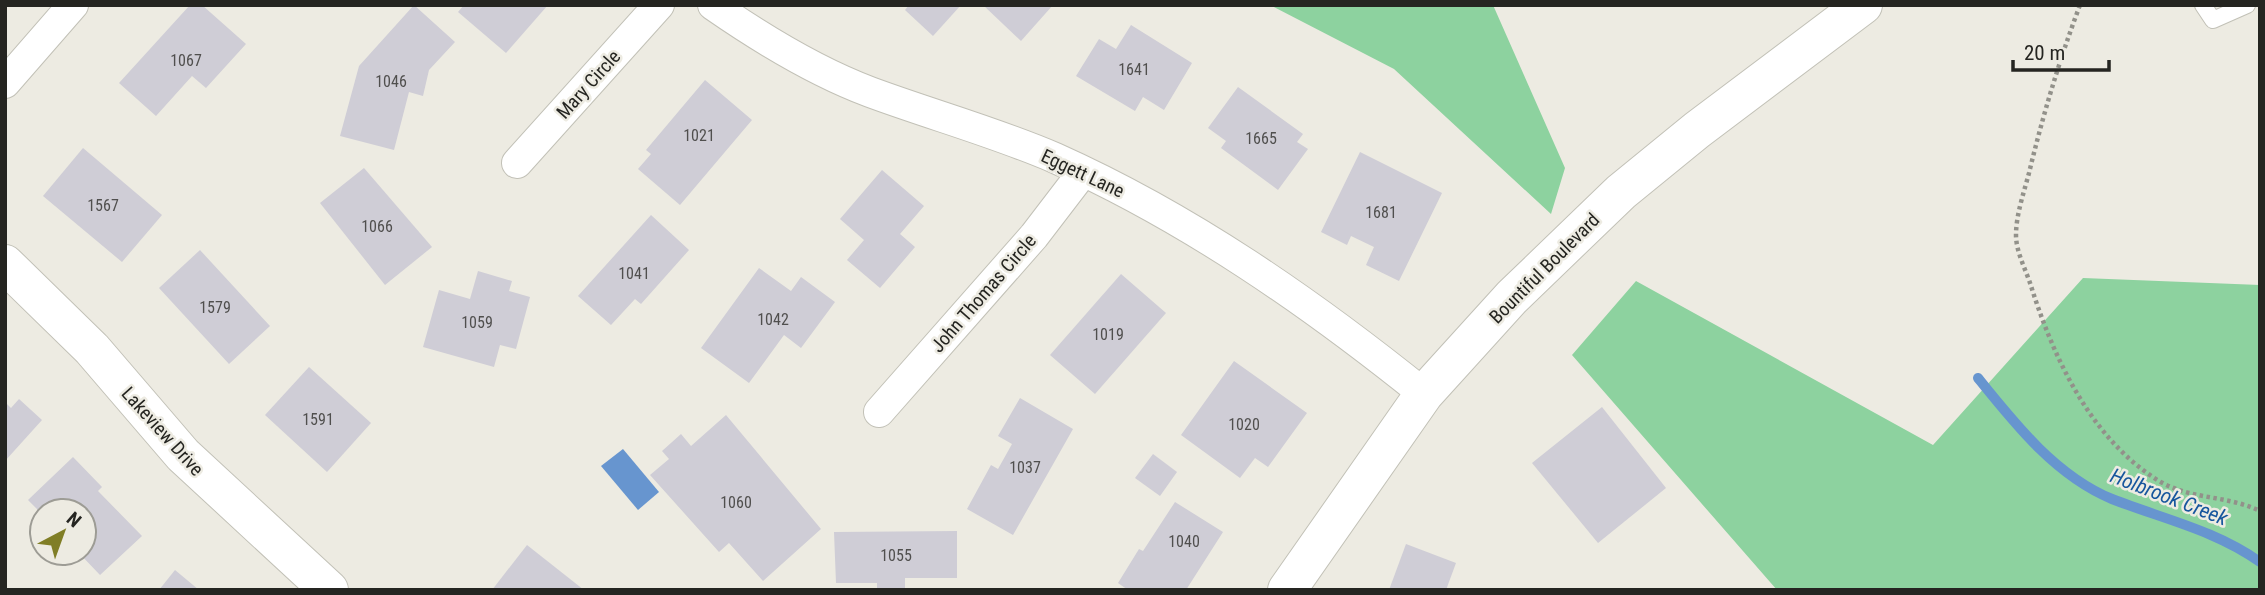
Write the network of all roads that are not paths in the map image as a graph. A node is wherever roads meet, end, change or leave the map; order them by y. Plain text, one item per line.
1 (73, 5) edge
2 (659, 5) edge
3 (713, 5) edge
4 (1863, 5) edge
5 (2203, 5) edge
6 (2247, 5) edge
7 (5, 83) edge
8 (517, 163) dead end
9 (1083, 172) junction
10 (5, 264) edge
11 (1424, 394) junction
12 (879, 412) dead end
13 (329, 590) edge
14 (1287, 590) edge

1 - 7 street
2 - 8 street, Mary Circle
3 - 9 street, Eggett Lane
4 - 11 main road, Bountiful Boulevard
5 - 6 lane
9 - 11 street, Eggett Lane
9 - 12 street, John Thomas Circle
10 - 13 main road, Lakeview Drive
11 - 14 main road, Bountiful Boulevard

